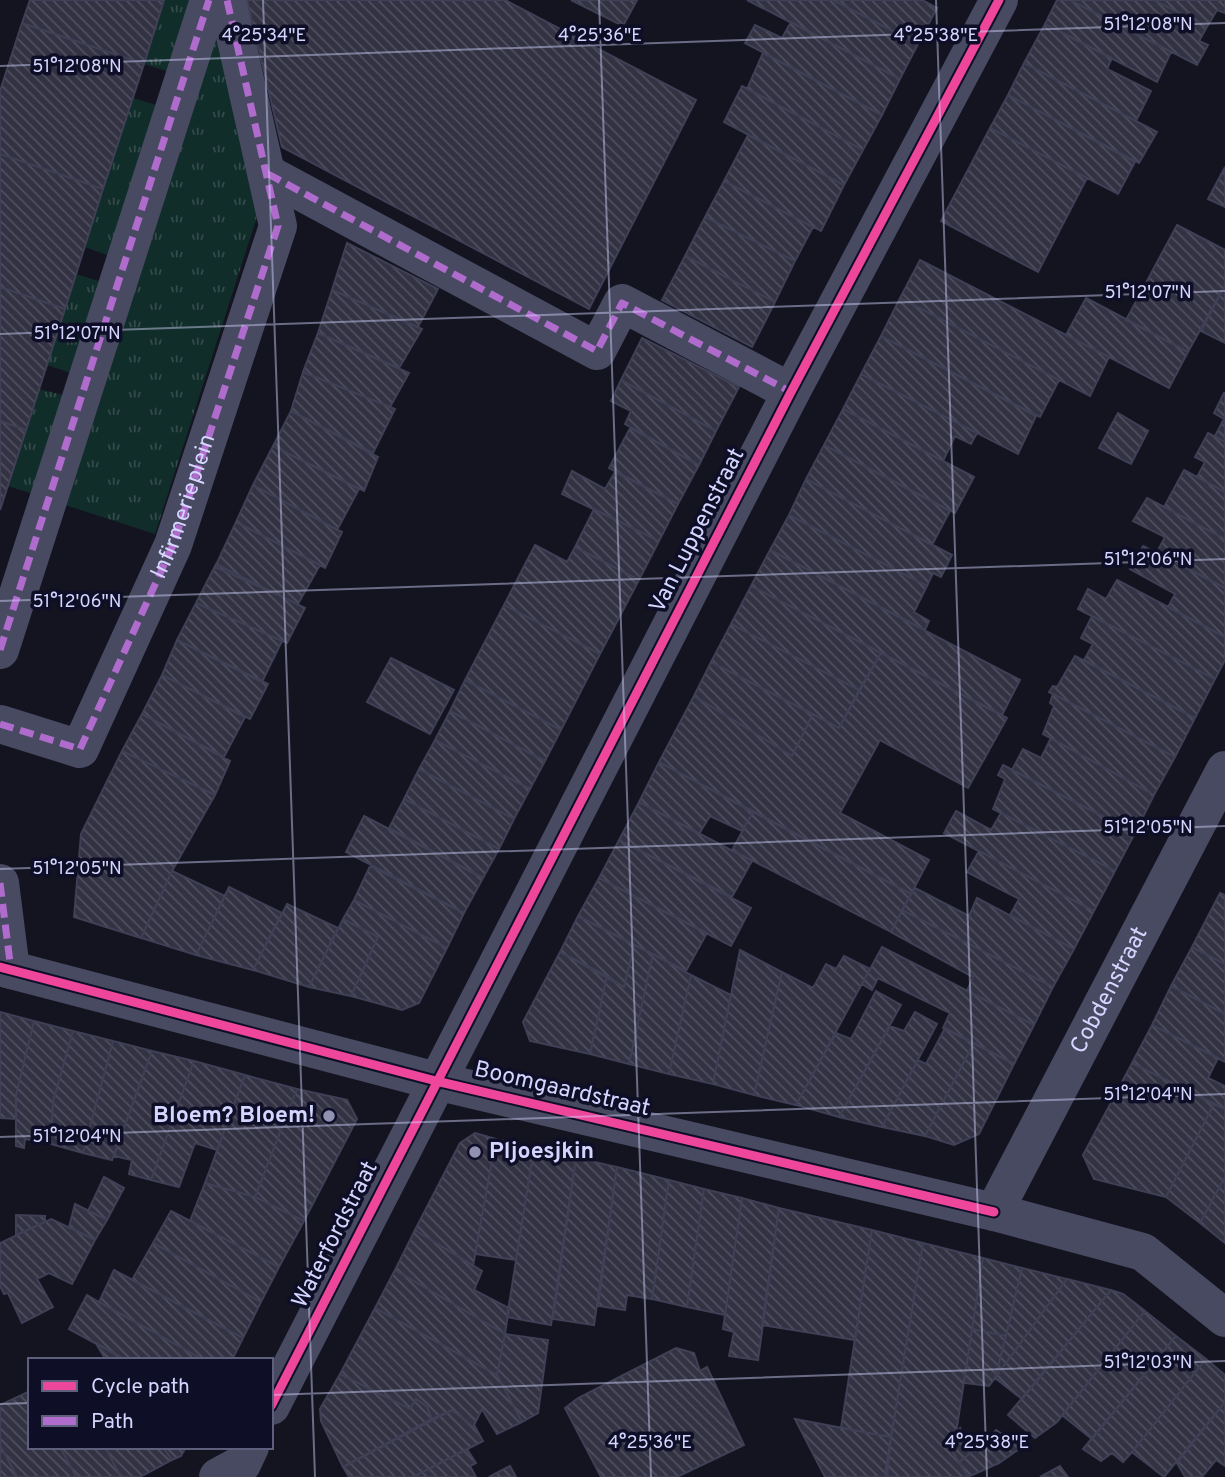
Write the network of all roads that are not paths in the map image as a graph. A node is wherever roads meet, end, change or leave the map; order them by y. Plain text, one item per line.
1 (209, 0) edge
2 (227, 0) edge
3 (999, 0) edge
4 (268, 174) junction
5 (791, 392) junction
6 (0, 650) edge
7 (0, 724) edge
8 (1225, 770) edge
9 (0, 883) edge
10 (6, 968) edge
11 (436, 1081) junction
12 (994, 1212) junction
13 (1225, 1318) edge
14 (273, 1402) edge

1 - 6 street
2 - 4 street
3 - 5 street, Van Luppenstraat
4 - 5 street
4 - 7 street, Infirmerieplein
5 - 11 street, Van Luppenstraat
8 - 12 street, Cobdenstraat
9 - 10 street
10 - 11 street, Boomgaardstraat
11 - 12 street, Boomgaardstraat
11 - 14 street, Waterfordstraat
12 - 13 street, Boomgaardstraat

